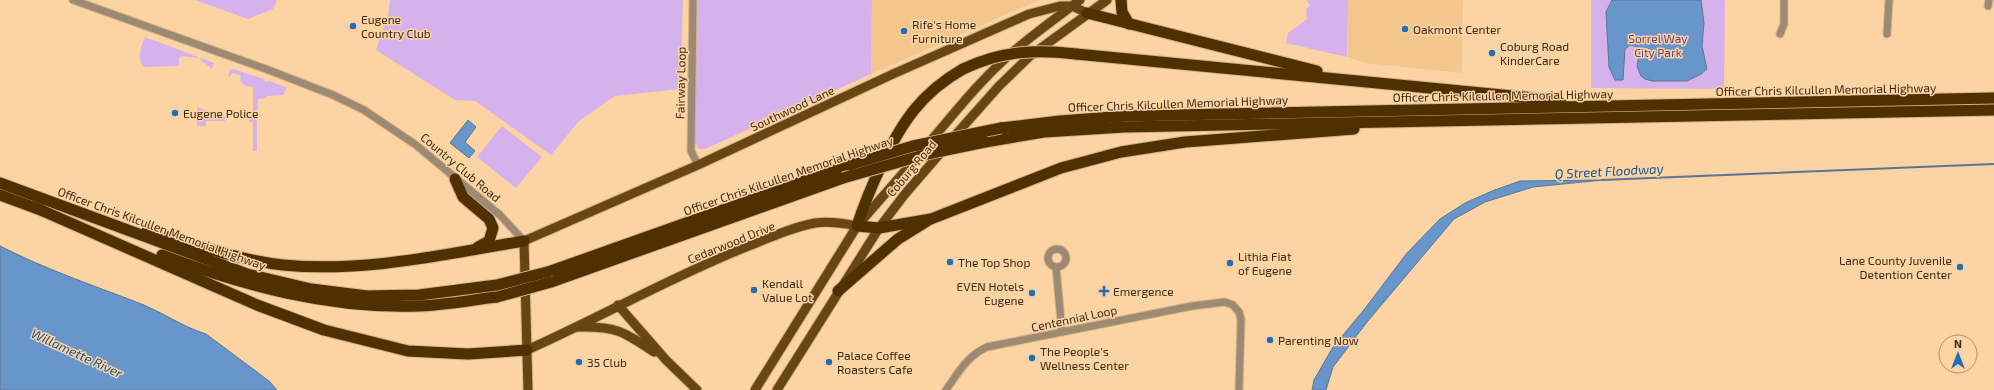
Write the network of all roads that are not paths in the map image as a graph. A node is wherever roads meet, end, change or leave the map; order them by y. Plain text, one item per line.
1 (73, 0) edge
2 (693, 0) edge
3 (1080, 0) edge
4 (1107, 0) edge
5 (1122, 0) edge
6 (1784, 0) edge
7 (1889, 0) edge
8 (1072, 3) edge
9 (1088, 13) junction
10 (1129, 24) junction
11 (1780, 34) dead end
12 (1887, 34) dead end
13 (1353, 80) junction
14 (1994, 98) edge
15 (1575, 107) junction
16 (1994, 110) edge
17 (1473, 119) junction
18 (698, 165) junction
19 (455, 179) junction
20 (0, 183) edge
21 (0, 195) edge
22 (61, 206) junction
23 (34, 207) junction
24 (857, 226) junction
25 (914, 226) junction
26 (879, 228) junction
27 (524, 241) junction
28 (474, 250) junction
29 (1056, 267) dead end
30 (838, 291) junction
31 (618, 305) junction
32 (574, 327) junction
33 (1062, 332) junction
34 (527, 350) junction
35 (666, 360) junction
36 (690, 381) junction
37 (528, 390) edge
38 (697, 390) edge
39 (705, 390) edge
40 (755, 390) edge
41 (777, 390) edge
42 (946, 390) edge
43 (1239, 390) edge

1 - 19 street, Country Club Road
2 - 18 street, Fairway Loop
3 - 8 main road, Coburg Road
4 - 9 main road, Coburg Road
5 - 10 highway
6 - 11 street
7 - 12 street
8 - 9 main road
8 - 18 main road, Southwood Lane
8 - 24 main road, Coburg Road
9 - 10 highway
9 - 26 main road, Coburg Road
10 - 13 highway
13 - 15 highway
13 - 24 highway, bridge
14 - 15 highway, Officer Chris Kilcullen Memorial Highway
15 - 22 highway, Officer Chris Kilcullen Memorial Highway, bridge
16 - 17 highway, Officer Chris Kilcullen Memorial Highway
17 - 23 highway, Officer Chris Kilcullen Memorial Highway, bridge
17 - 25 highway
18 - 27 main road, Southwood Lane
19 - 27 street, Country Club Road
19 - 28 highway
20 - 22 highway, Officer Chris Kilcullen Memorial Highway
21 - 23 highway, Officer Chris Kilcullen Memorial Highway
22 - 28 highway
23 - 34 highway
24 - 26 highway
24 - 31 main road, Cedarwood Drive
24 - 40 main road, Coburg Road
25 - 26 highway
25 - 30 highway
26 - 30 main road, Coburg Road
27 - 28 highway
27 - 34 main road
29 - 33 street
30 - 41 main road, Coburg Road
31 - 32 main road
31 - 35 main road
32 - 34 main road
32 - 35 main road
33 - 42 street, Centennial Loop
33 - 43 street, Centennial Loop
34 - 37 main road
35 - 36 main road
36 - 38 main road
36 - 39 main road

